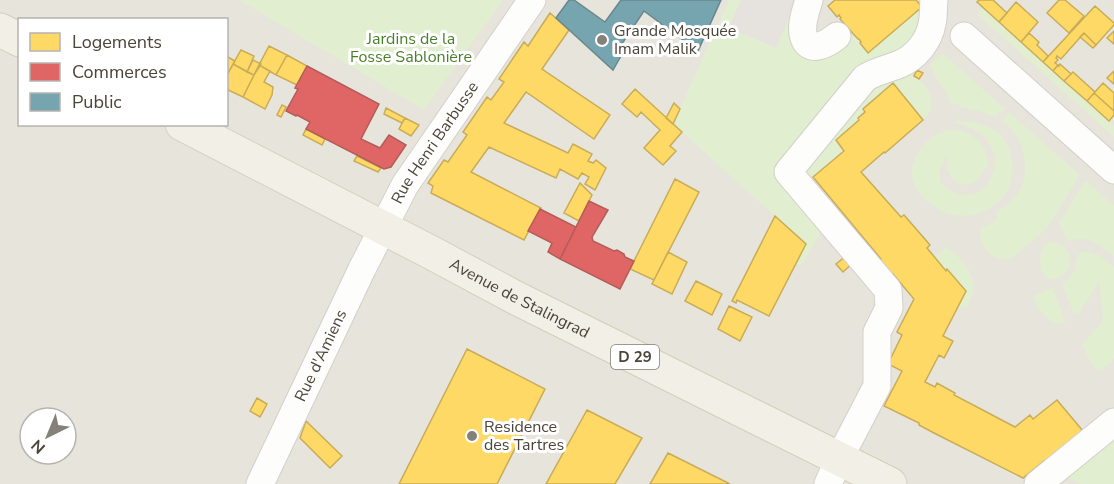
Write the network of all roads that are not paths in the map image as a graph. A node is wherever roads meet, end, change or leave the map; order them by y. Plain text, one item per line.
1 (531, 0) edge
2 (809, 0) edge
3 (934, 0) edge
4 (0, 30) edge
5 (837, 36) dead end
6 (964, 36) dead end
7 (18, 39) edge
8 (186, 126) edge
9 (1114, 170) edge
10 (382, 227) junction
11 (1114, 422) edge
12 (834, 471) edge
13 (260, 484) edge
14 (890, 484) edge
15 (1038, 484) edge

1 - 10 street, Rue Henri Barbusse
2 - 5 street
3 - 12 street
4 - 7 main road
6 - 9 street
8 - 10 main road, Avenue de Stalingrad / D 29
10 - 12 main road, Avenue de Stalingrad / D 29
10 - 13 street, Rue d'Amiens
11 - 15 street
12 - 14 main road, Avenue de Stalingrad / D 29

